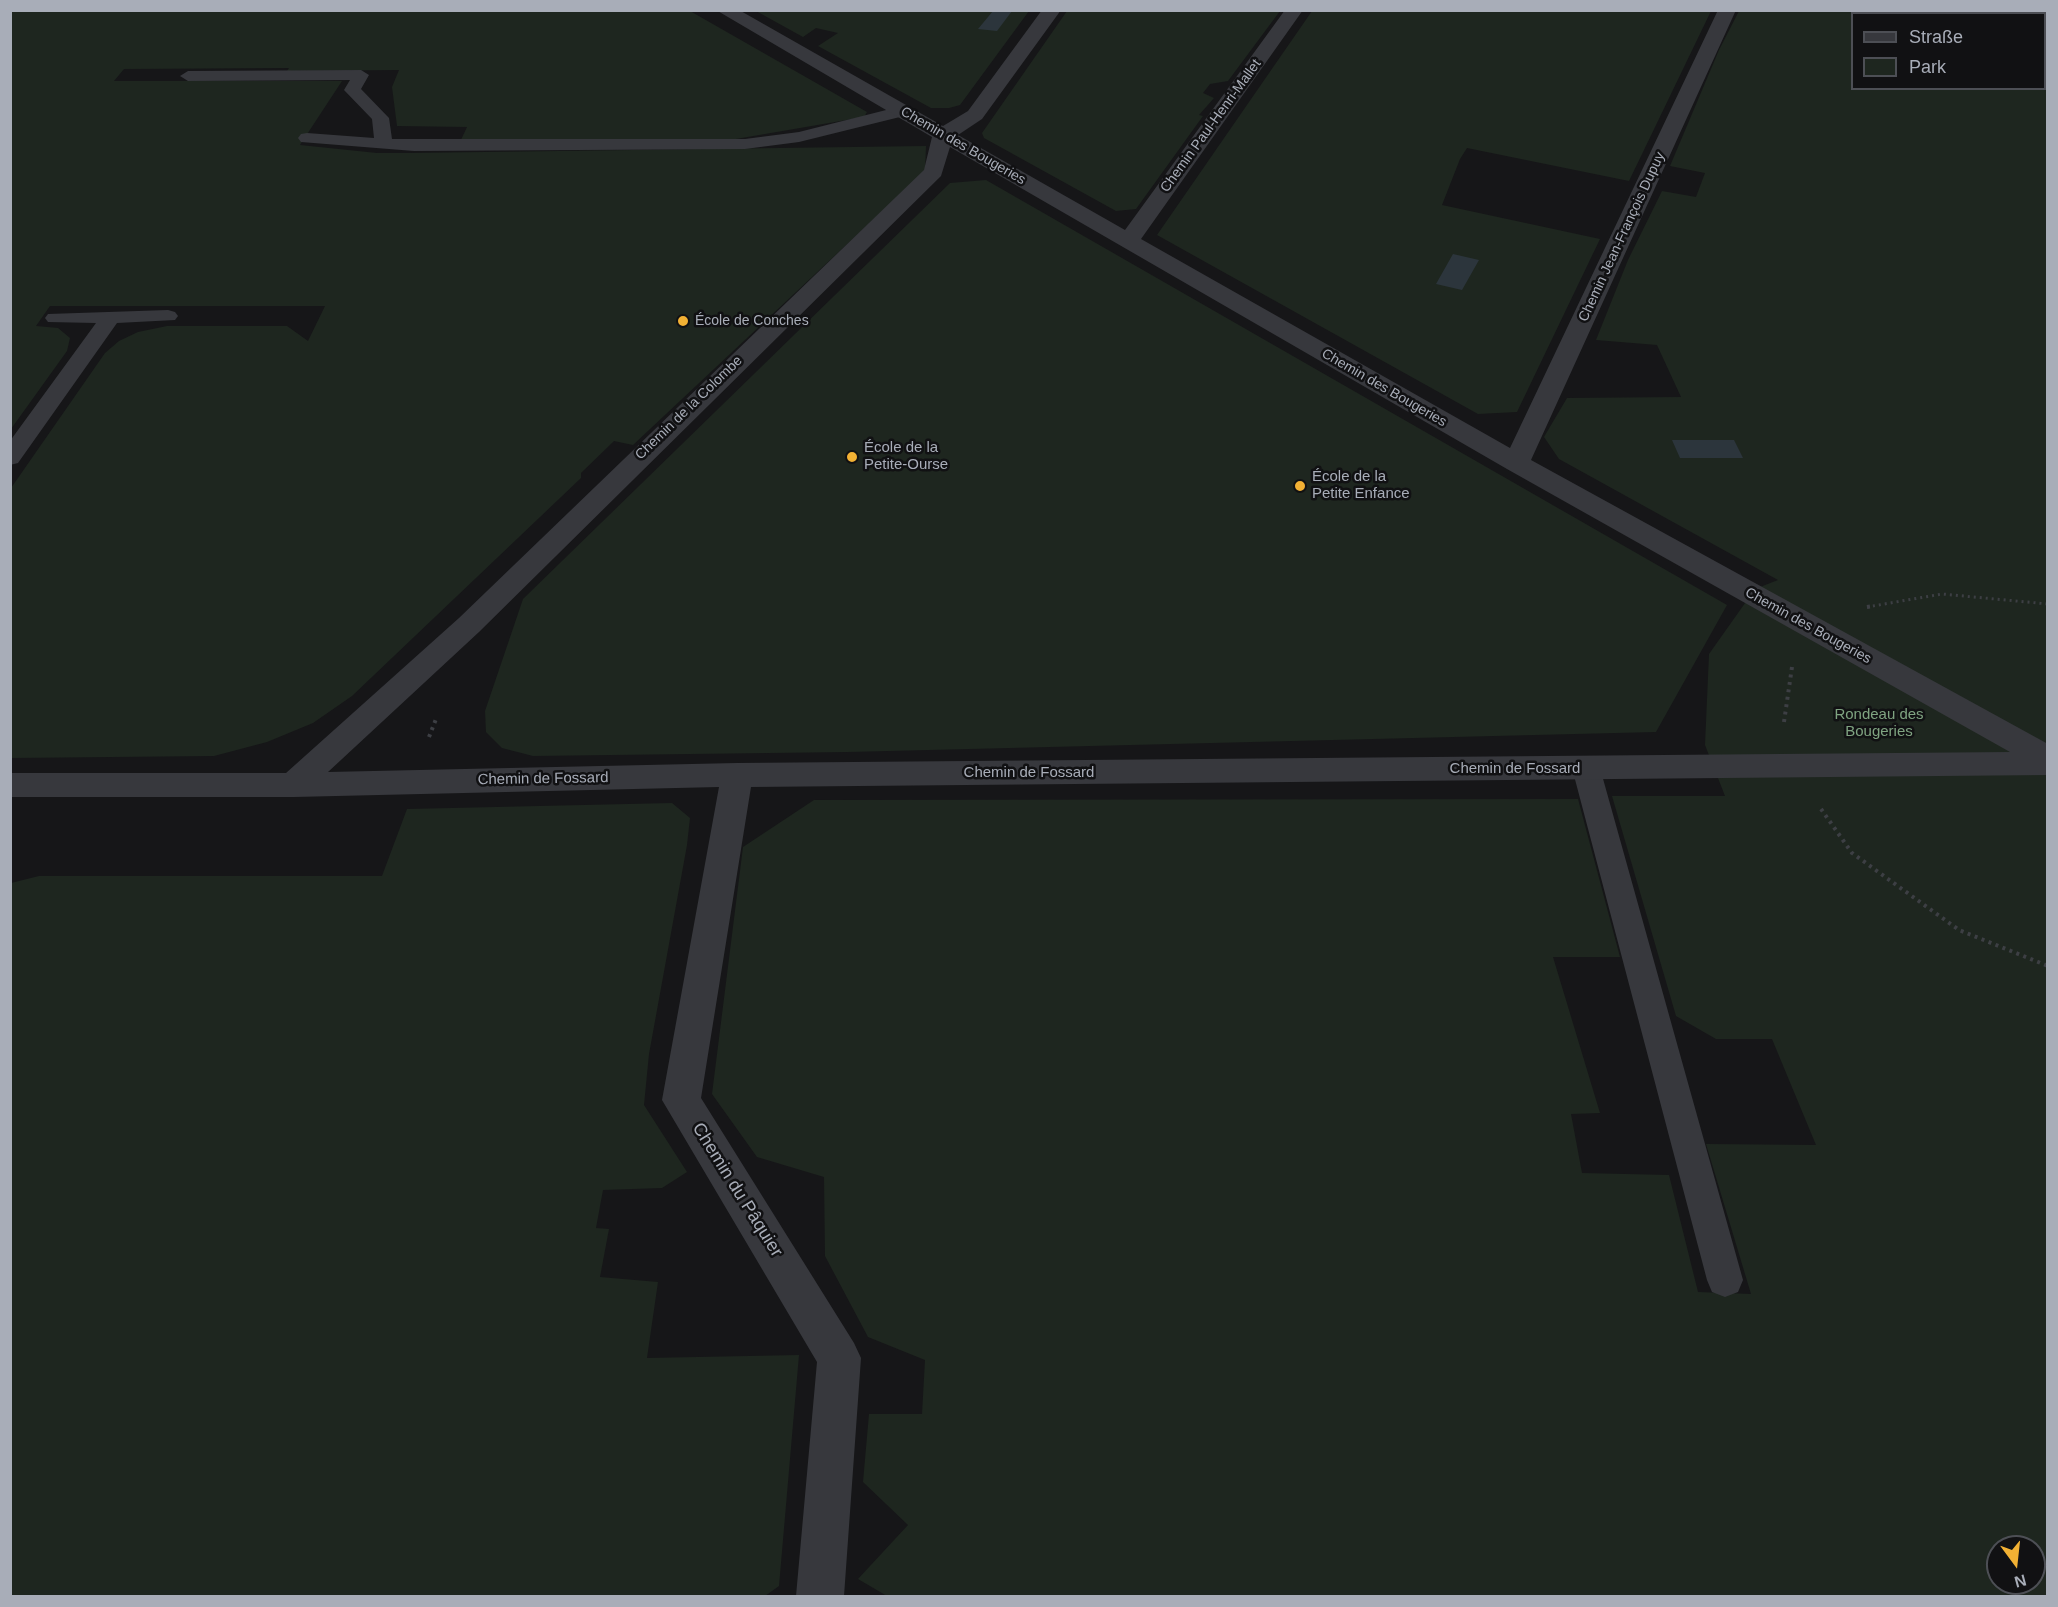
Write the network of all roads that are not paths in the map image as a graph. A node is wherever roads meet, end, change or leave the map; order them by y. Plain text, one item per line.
1 (725, 10) edge
2 (1052, 10) edge
3 (1294, 10) edge
4 (1727, 10) edge
5 (188, 76) dead end
6 (902, 111) junction
7 (942, 136) junction
8 (307, 138) dead end
9 (384, 144) junction
10 (1128, 242) junction
11 (168, 316) dead end
12 (111, 317) junction
13 (56, 318) dead end
14 (10, 458) edge
15 (1516, 463) junction
16 (2048, 761) edge
17 (1586, 768) junction
18 (737, 775) junction
19 (294, 784) junction
20 (10, 785) edge
21 (1725, 1280) dead end
22 (820, 1596) edge

1 - 6 street, Chemin des Bougeries
2 - 7 street
3 - 10 street, Chemin Paul-Henri-Mallet
4 - 15 street, Chemin Jean-François Dupuy
5 - 9 lane
6 - 7 street, Chemin des Bougeries
6 - 9 lane
7 - 10 street, Chemin des Bougeries
7 - 19 street, Chemin de la Colombe
8 - 9 lane
10 - 15 street, Chemin des Bougeries
11 - 12 lane
12 - 13 lane
12 - 14 lane
15 - 16 street, Chemin des Bougeries
16 - 17 street, Chemin de Fossard
17 - 18 street, Chemin de Fossard
17 - 21 lane
18 - 19 street, Chemin de Fossard
18 - 22 street, Chemin du Pâquier
19 - 20 street, Chemin de Fossard

